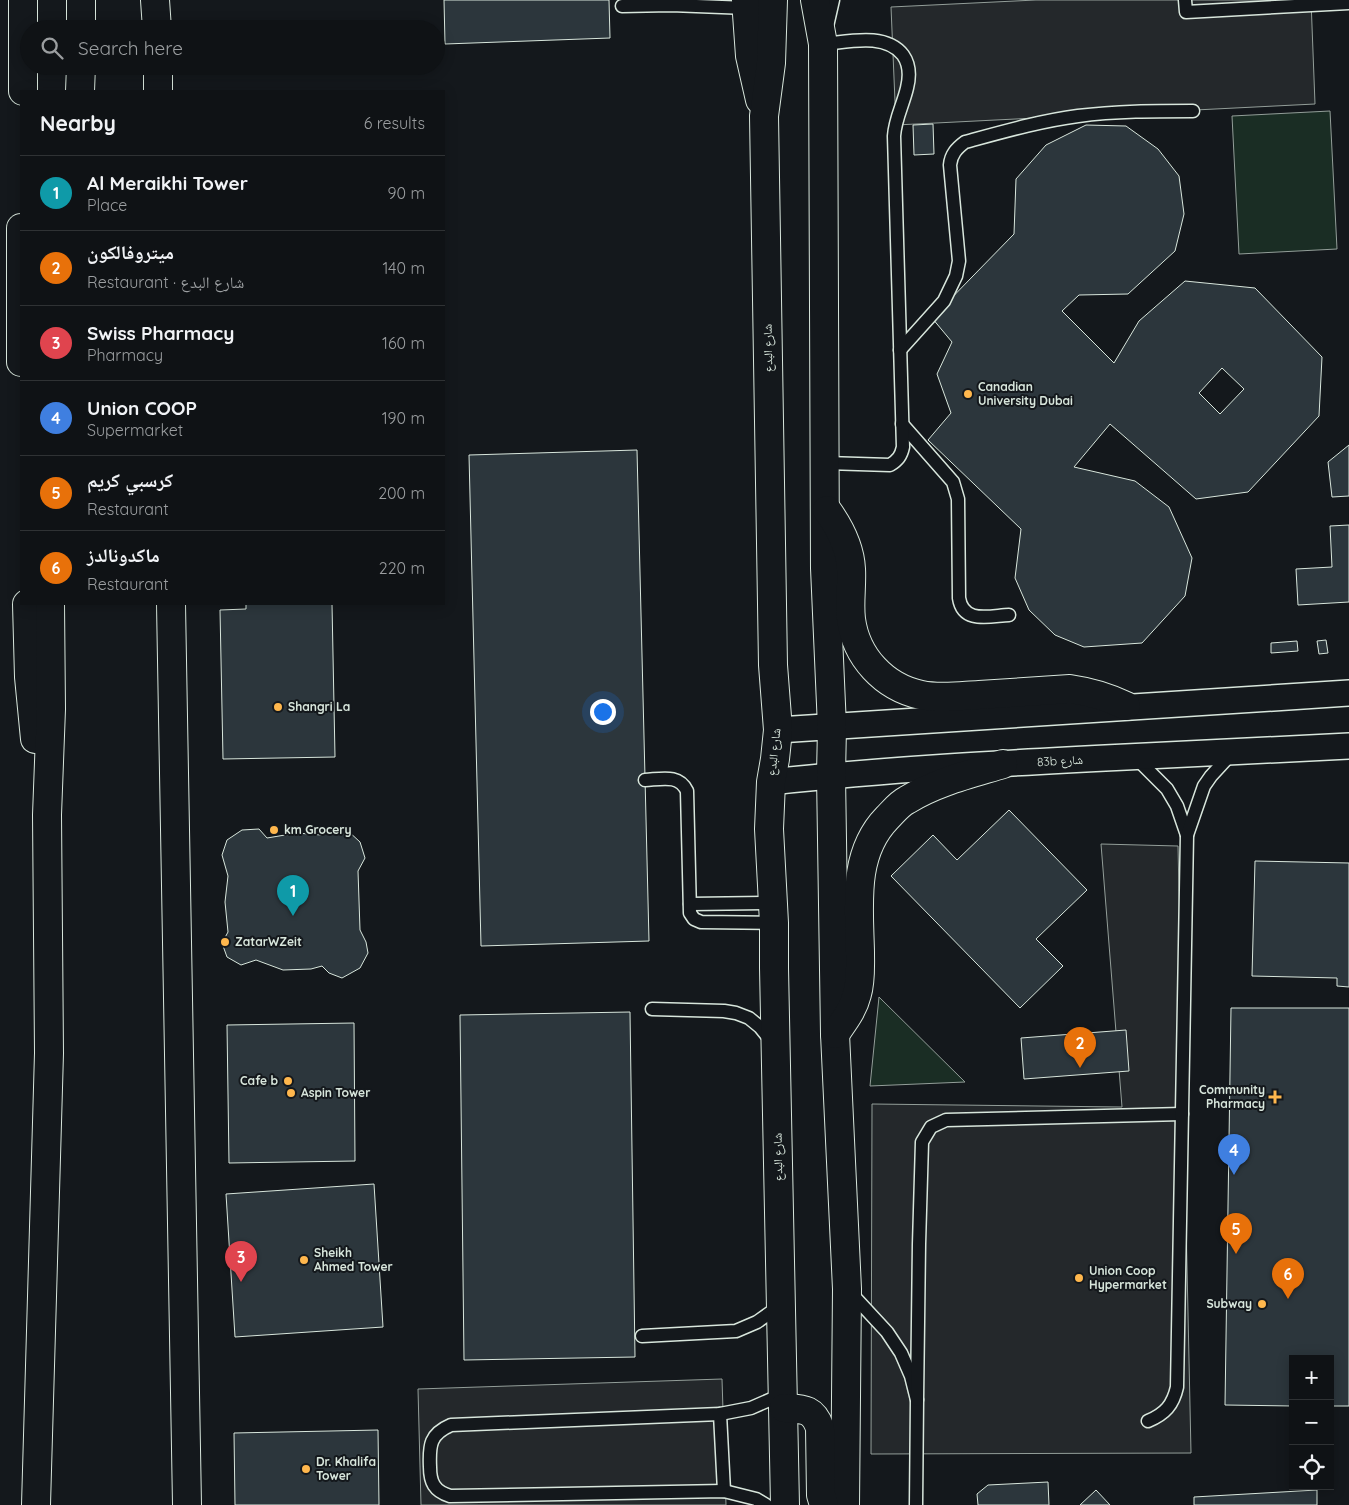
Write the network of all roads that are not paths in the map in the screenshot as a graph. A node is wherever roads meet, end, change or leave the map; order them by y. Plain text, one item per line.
1 (24, 0) edge
2 (82, 0) edge
3 (155, 0) edge
4 (773, 0) edge
5 (815, 0) edge
6 (833, 0) edge
7 (1185, 0) edge
8 (671, 3) edge
9 (1349, 3) edge
10 (746, 4) edge
11 (622, 6) dead end
12 (24, 20) edge
13 (81, 20) edge
14 (156, 20) edge
15 (823, 44) junction
16 (23, 75) edge
17 (80, 75) edge
18 (158, 75) edge
19 (23, 90) edge
20 (80, 90) edge
21 (158, 90) edge
22 (1193, 111) dead end
23 (764, 116) junction
24 (900, 350) junction
25 (902, 424) junction
26 (826, 463) junction
27 (826, 509) junction
28 (27, 605) edge
29 (50, 605) edge
30 (170, 605) edge
31 (1009, 615) dead end
32 (1347, 691) edge
33 (1126, 706) junction
34 (832, 727) junction
35 (778, 730) junction
36 (1349, 746) edge
37 (1234, 750) junction
38 (1135, 757) junction
39 (1003, 764) junction
40 (831, 775) junction
41 (645, 780) dead end
42 (771, 782) junction
43 (47, 815) junction
44 (1187, 835) junction
45 (690, 904) junction
46 (773, 913) junction
47 (652, 1009) dead end
48 (835, 1034) junction
49 (776, 1049) junction
50 (1182, 1114) junction
51 (847, 1288) junction
52 (781, 1305) junction
53 (642, 1336) dead end
54 (917, 1400) junction
55 (783, 1401) junction
56 (720, 1414) junction
57 (1148, 1421) dead end
58 (724, 1491) junction
59 (36, 1505) edge
60 (187, 1505) edge
61 (766, 1505) edge
62 (785, 1505) edge
63 (824, 1505) edge
64 (845, 1505) edge
65 (916, 1505) edge

1 - 12 main road
2 - 13 main road
3 - 14 main road
4 - 23 main road, شارع البدع
5 - 15 main road
6 - 15 lane
7 - 9 lane
8 - 10 lane
8 - 11 lane
10 - 23 main road
15 - 24 lane
15 - 26 main road
16 - 19 main road
17 - 20 main road
18 - 21 main road
22 - 24 lane
23 - 35 main road, شارع البدع
24 - 25 lane
25 - 26 lane
25 - 31 lane
26 - 27 main road
27 - 33 main road
27 - 34 main road
28 - 43 main road
29 - 43 main road
30 - 60 main road
32 - 33 street
33 - 34 street
34 - 35 street
34 - 40 main road
35 - 42 main road, شارع البدع
36 - 37 street, 83b شارع
37 - 38 street, 83b شارع
37 - 44 lane
38 - 39 street, 83b شارع
38 - 44 lane
39 - 40 street, 83b شارع
39 - 48 main road
40 - 42 street, 83b شارع
40 - 48 main road
41 - 45 lane
42 - 46 main road, شارع البدع
43 - 59 main road
44 - 50 lane
45 - 46 lane
45 - 46 lane
46 - 49 main road, شارع البدع
47 - 49 lane
48 - 51 main road
49 - 52 main road, شارع البدع
50 - 54 lane
50 - 57 lane
51 - 54 lane
51 - 64 main road
52 - 53 lane
52 - 55 main road, شارع البدع
54 - 65 lane
55 - 56 lane
55 - 62 main road, شارع البدع
55 - 63 main road
56 - 58 lane
56 - 58 lane
58 - 61 lane

